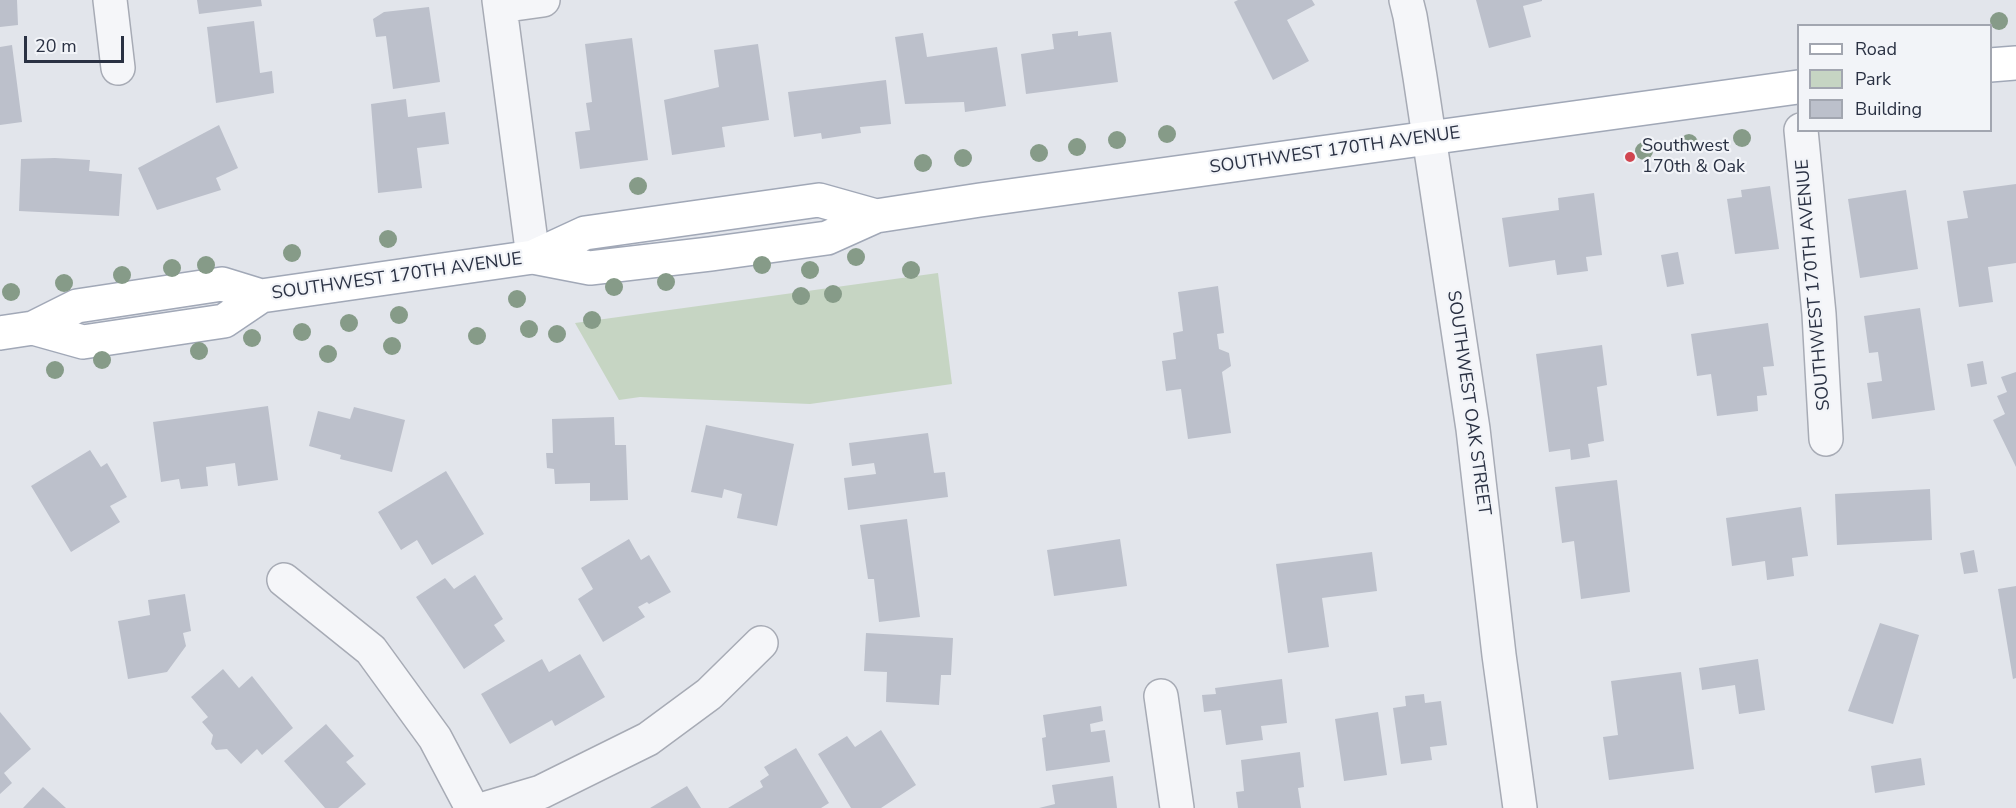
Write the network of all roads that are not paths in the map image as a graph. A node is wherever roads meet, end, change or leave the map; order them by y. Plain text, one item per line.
1 (110, 0) edge
2 (543, 0) edge
3 (1406, 0) edge
4 (499, 3) edge
5 (2016, 63) edge
6 (1992, 65) edge
7 (118, 68) dead end
8 (1797, 95) edge
9 (1801, 132) edge
10 (1429, 138) junction
11 (533, 257) junction
12 (0, 333) edge
13 (1826, 439) dead end
14 (284, 580) dead end
15 (761, 643) dead end
16 (1161, 696) dead end
17 (1514, 807) edge
18 (472, 808) edge
19 (488, 808) edge
20 (1177, 808) edge

1 - 7 street
2 - 4 street
3 - 10 street, SOUTHWEST OAK STREET
4 - 11 street
5 - 6 main road
8 - 10 main road, SOUTHWEST 170TH AVENUE
9 - 13 street, SOUTHWEST 170TH AVENUE
10 - 11 main road, SOUTHWEST 170TH AVENUE
10 - 17 street, SOUTHWEST OAK STREET
11 - 12 main road, SOUTHWEST 170TH AVENUE
14 - 18 street
15 - 19 street
16 - 20 street

